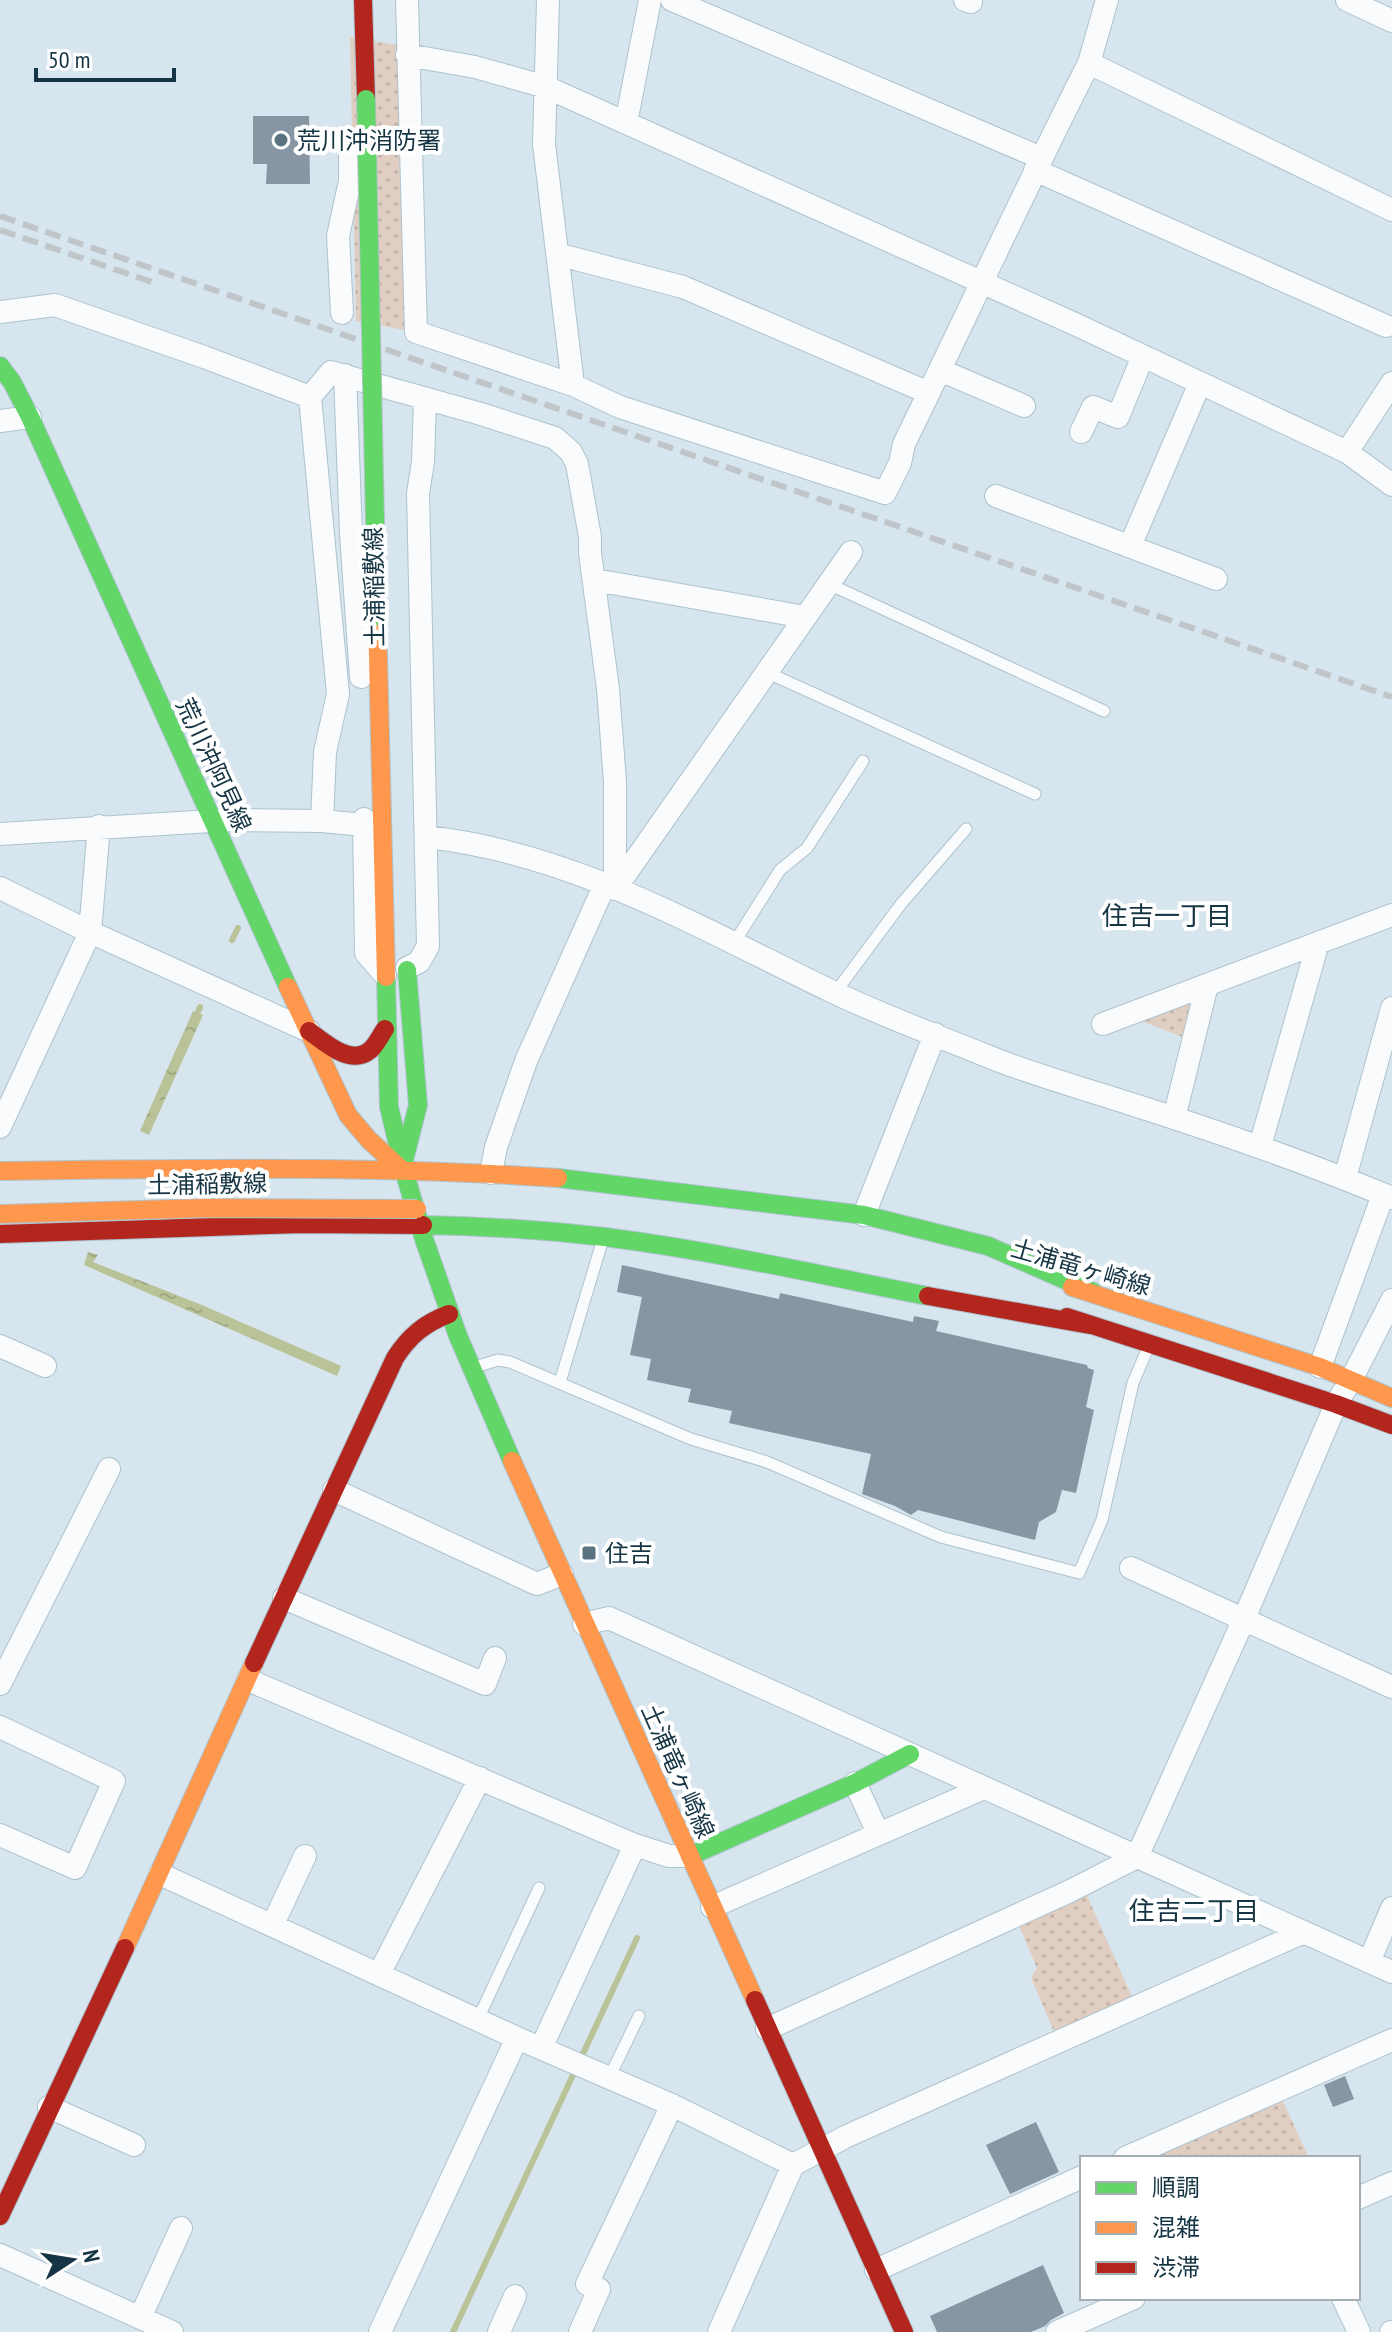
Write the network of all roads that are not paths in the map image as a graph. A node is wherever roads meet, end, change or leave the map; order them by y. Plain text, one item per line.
1 (346, 0) edge
2 (363, 0) edge
3 (407, 0) edge
4 (548, 0) edge
5 (650, 0) edge
6 (672, 0) edge
7 (1107, 0) edge
8 (1347, 0) edge
9 (1392, 21) edge
10 (407, 55) junction
11 (1089, 63) junction
12 (546, 87) junction
13 (626, 123) junction
14 (1038, 164) junction
15 (1392, 210) edge
16 (557, 254) junction
17 (983, 284) junction
18 (0, 312) edge
19 (342, 313) dead end
20 (1386, 326) dead end
21 (1143, 356) junction
22 (393, 364) dead end
23 (0, 366) edge
24 (940, 370) junction
25 (345, 375) junction
26 (1200, 383) junction
27 (1392, 383) edge
28 (573, 385) junction
29 (929, 393) junction
30 (310, 397) junction
31 (425, 399) junction
32 (1024, 406) dead end
33 (394, 411) dead end
34 (30, 417) junction
35 (0, 421) edge
36 (1081, 432) dead end
37 (1347, 452) junction
38 (1392, 485) edge
39 (996, 496) dead end
40 (1130, 546) junction
41 (851, 552) dead end
42 (1216, 579) dead end
43 (595, 580) junction
44 (829, 584) junction
45 (805, 617) junction
46 (360, 653) junction
47 (335, 655) junction
48 (766, 672) junction
49 (337, 685) junction
50 (361, 685) junction
51 (1104, 711) dead end
52 (863, 761) dead end
53 (1035, 794) dead end
54 (213, 821) junction
55 (322, 821) junction
56 (364, 825) junction
57 (99, 826) junction
58 (966, 829) dead end
59 (0, 834) edge
60 (426, 837) junction
61 (610, 887) junction
62 (0, 888) edge
63 (1392, 915) edge
64 (90, 932) junction
65 (734, 943) junction
66 (1318, 943) junction
67 (406, 960) joint
68 (385, 975) junction
69 (1207, 985) junction
70 (835, 993) junction
71 (1392, 1008) edge
72 (1103, 1024) dead end
73 (385, 1029) junction
74 (309, 1031) junction
75 (935, 1034) junction
76 (1174, 1118) junction
77 (0, 1127) edge
78 (1260, 1146) junction
79 (0, 1171) edge
80 (491, 1173) junction
81 (408, 1177) junction
82 (1345, 1178) junction
83 (0, 1189) edge
84 (1388, 1196) edge
85 (0, 1214) edge
86 (864, 1215) junction
87 (418, 1218) junction
88 (789, 1224) dead end
89 (682, 1230) dead end
90 (0, 1234) edge
91 (604, 1237) junction
92 (986, 1265) dead end
93 (941, 1280) dead end
94 (1093, 1292) junction
95 (1392, 1300) edge
96 (449, 1314) junction
97 (1090, 1325) junction
98 (1150, 1344) junction
99 (0, 1346) edge
100 (45, 1366) dead end
101 (1320, 1367) junction
102 (470, 1368) junction
103 (1351, 1380) junction
104 (560, 1382) junction
105 (1392, 1398) edge
106 (1336, 1404) junction
107 (1392, 1425) edge
108 (109, 1469) dead end
109 (334, 1490) junction
110 (1131, 1568) dead end
111 (562, 1574) junction
112 (284, 1598) junction
113 (1243, 1621) junction
114 (584, 1624) junction
115 (495, 1658) dead end
116 (4, 1669) edge
117 (248, 1680) junction
118 (1392, 1687) edge
119 (0, 1727) edge
120 (910, 1754) junction
121 (480, 1778) junction
122 (855, 1783) junction
123 (984, 1788) junction
124 (878, 1833) junction
125 (0, 1835) edge
126 (635, 1845) junction
127 (305, 1856) dead end
128 (690, 1856) junction
129 (1137, 1857) junction
130 (160, 1874) junction
131 (539, 1888) dead end
132 (712, 1907) junction
133 (1392, 1908) edge
134 (273, 1924) junction
135 (1304, 1932) junction
136 (1369, 1962) junction
137 (1392, 1972) edge
138 (379, 1974) junction
139 (639, 2016) dead end
140 (478, 2019) junction
141 (767, 2029) junction
142 (517, 2038) junction
143 (1392, 2040) edge
144 (541, 2048) junction
145 (609, 2078) junction
146 (672, 2105) junction
147 (49, 2107) junction
148 (134, 2145) dead end
149 (822, 2149) junction
150 (1130, 2156) edge
151 (793, 2165) junction
152 (1080, 2178) edge
153 (1392, 2183) edge
154 (1360, 2197) edge
155 (0, 2216) edge
156 (181, 2228) dead end
157 (0, 2255) edge
158 (876, 2270) junction
159 (515, 2296) dead end
160 (1129, 2300) edge
161 (1344, 2300) edge
162 (135, 2322) edge
163 (172, 2332) edge
164 (380, 2332) edge
165 (499, 2332) edge
166 (580, 2332) edge
167 (719, 2332) edge
168 (904, 2332) edge
169 (1057, 2332) edge
170 (1359, 2332) edge

1 - 19 street
2 - 68 main road, 土浦稲敷線, bridge
3 - 10 street
4 - 12 street
5 - 13 street
6 - 14 street
7 - 11 street
8 - 9 street
10 - 12 street
10 - 28 street
11 - 14 street
11 - 15 street
12 - 13 street
12 - 16 street
13 - 17 street
14 - 17 street
14 - 20 street
16 - 28 street
16 - 29 street
17 - 21 street
17 - 24 street
18 - 30 street
21 - 26 street
21 - 36 street
22 - 33 main road
23 - 34 main road, 荒川沖阿見線
24 - 29 street
24 - 32 street
25 - 30 street
25 - 31 street
25 - 46 street
26 - 37 street
26 - 40 street
27 - 37 street
28 - 29 street
30 - 47 street
31 - 43 street
31 - 60 street
34 - 35 street
34 - 54 main road, 荒川沖阿見線
37 - 38 street
39 - 40 street
40 - 42 street
41 - 44 street
43 - 45 street
43 - 61 street
44 - 45 street
44 - 51 lane
45 - 48 street
46 - 47 street
46 - 50 street
47 - 49 street
48 - 53 lane
48 - 61 street
49 - 50 street
49 - 55 street
50 - 56 street
52 - 65 lane
54 - 55 street
54 - 57 street
54 - 74 main road, 荒川沖阿見線
55 - 56 street
56 - 68 street
57 - 59 street
57 - 64 street
58 - 70 lane
60 - 61 street
60 - 67 street
61 - 65 street
61 - 80 street
62 - 64 street
63 - 66 street
64 - 74 street
64 - 77 street
65 - 70 street
66 - 69 street
66 - 78 street
67 - 81 main road
68 - 73 main road, 土浦稲敷線
69 - 72 street
69 - 76 street
70 - 75 street
71 - 82 street
73 - 74 main road
73 - 81 main road, 土浦稲敷線
74 - 81 main road, 荒川沖阿見線
75 - 76 street
75 - 86 street
76 - 78 street
78 - 82 street
79 - 81 main road
80 - 81 main road
80 - 86 main road
81 - 83 main road, 土浦稲敷線
81 - 87 main road, 土浦稲敷線
81 - 88 main road
82 - 84 street
84 - 101 street
85 - 87 main road, 土浦稲敷線, bridge
86 - 94 main road
87 - 89 main road
87 - 90 main road
87 - 91 main road
87 - 96 main road, 土浦竜ヶ崎線
91 - 97 main road
91 - 104 lane
92 - 94 main road, 土浦竜ヶ崎線
93 - 97 main road, 土浦竜ヶ崎線
94 - 101 main road, 土浦竜ヶ崎線
95 - 103 street
96 - 102 main road, 土浦竜ヶ崎線
96 - 109 main road
97 - 98 main road, 土浦竜ヶ崎線
98 - 104 lane
98 - 106 main road, 土浦竜ヶ崎線
99 - 100 street
101 - 103 main road, 土浦竜ヶ崎線
102 - 104 lane
102 - 111 main road, 土浦竜ヶ崎線
103 - 105 main road, 土浦竜ヶ崎線
103 - 106 street
106 - 107 main road, 土浦竜ヶ崎線
106 - 113 street
108 - 116 street
109 - 111 street
109 - 112 main road
110 - 113 street
111 - 114 main road, 土浦竜ヶ崎線
112 - 115 street
112 - 117 main road
113 - 118 street
113 - 129 street
114 - 120 street
114 - 128 main road, 土浦竜ヶ崎線
117 - 121 street
117 - 130 main road
119 - 125 street
120 - 122 main road
120 - 123 street
121 - 126 street
121 - 138 street
122 - 124 street
122 - 128 main road
123 - 124 street
123 - 129 street
124 - 132 street
126 - 128 street
126 - 144 street
127 - 134 street
128 - 132 main road, 土浦竜ヶ崎線
129 - 135 street
129 - 141 street
130 - 134 street
130 - 147 main road
131 - 140 lane
132 - 141 main road, 土浦竜ヶ崎線
133 - 136 street
134 - 138 street
135 - 136 street
135 - 149 street
136 - 137 street
138 - 140 street
139 - 145 lane
140 - 142 street
141 - 149 main road, 土浦竜ヶ崎線
142 - 144 street
142 - 164 street
143 - 150 street
144 - 145 street
145 - 146 street
146 - 151 street
146 - 166 street
147 - 148 street
147 - 155 main road
149 - 151 street
149 - 158 main road, 土浦竜ヶ崎線
151 - 167 street
152 - 158 street
153 - 154 street
156 - 162 street
157 - 162 street
158 - 168 main road, 土浦竜ヶ崎線
159 - 165 street
160 - 169 street
161 - 170 street
162 - 163 street

